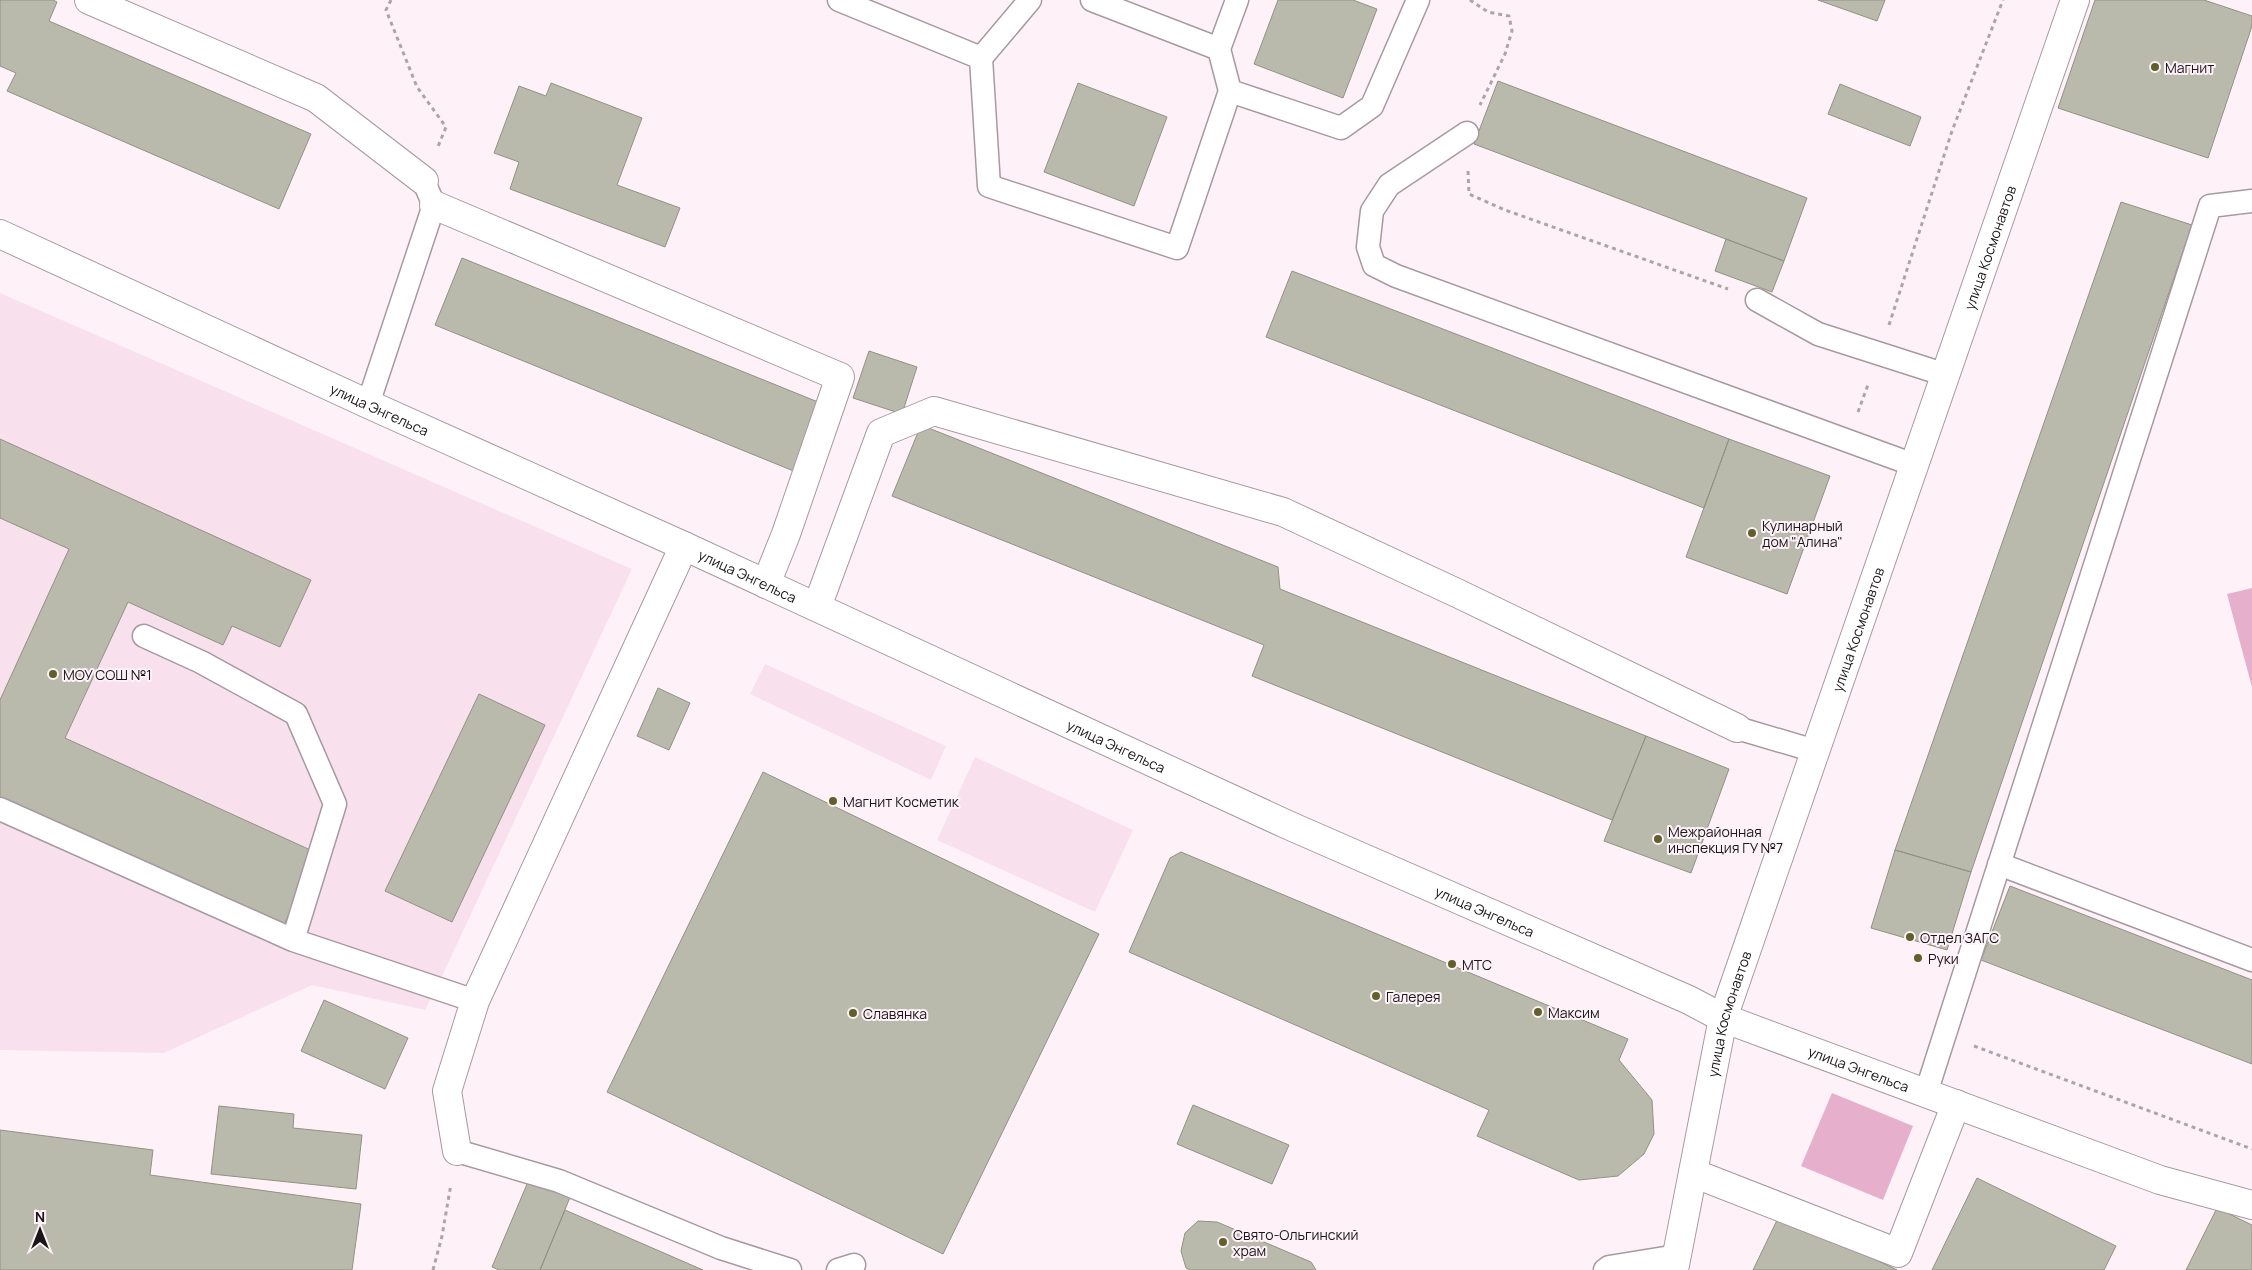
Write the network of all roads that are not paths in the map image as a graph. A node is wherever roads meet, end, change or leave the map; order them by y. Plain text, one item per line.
1 (89, 0) edge
2 (840, 0) edge
3 (1030, 0) edge
4 (1092, 0) edge
5 (1237, 0) edge
6 (1418, 0) edge
7 (2075, 0) edge
8 (1219, 48) junction
9 (981, 58) junction
10 (1230, 91) junction
11 (1467, 133) road end
12 (429, 193) junction
13 (2252, 201) edge
14 (0, 234) edge
15 (1757, 300) road end
16 (1946, 375) junction
17 (368, 404) junction
18 (1914, 465) junction
19 (684, 546) junction
20 (766, 584) junction
21 (816, 607) junction
22 (144, 636) dead end
23 (1737, 728) joint
24 (1815, 751) junction
25 (0, 809) edge
26 (1999, 864) junction
27 (292, 940) junction
28 (2252, 960) edge
29 (475, 1001) junction
30 (1723, 1018) junction
31 (1926, 1092) junction
32 (1956, 1104) junction
33 (457, 1151) joint
34 (1693, 1173) junction
35 (2252, 1205) edge
36 (1676, 1263) edge
37 (790, 1270) edge
38 (1605, 1270) edge

1 - 12 street
2 - 9 lane
3 - 9 lane
4 - 8 lane
5 - 8 lane
6 - 10 lane
7 - 16 street, улица Космонавтов
8 - 10 lane
9 - 10 lane
11 - 18 lane
12 - 17 lane
12 - 20 street
13 - 26 lane
14 - 17 street, улица Энгельса
15 - 16 lane
16 - 18 street, улица Космонавтов
17 - 19 street, улица Энгельса
18 - 24 street, улица Космонавтов
19 - 20 street, улица Энгельса
19 - 29 street
20 - 21 street, улица Энгельса
21 - 23 street
21 - 30 street, улица Энгельса
22 - 27 lane
23 - 24 lane
24 - 30 street, улица Космонавтов
25 - 27 lane
26 - 28 lane
26 - 31 lane
27 - 29 lane
29 - 33 street
30 - 31 street, улица Энгельса
30 - 34 street, улица Космонавтов
31 - 32 street, улица Энгельса
32 - 34 street
32 - 35 street, улица Энгельса
33 - 37 lane
34 - 36 street, улица Космонавтов
36 - 38 lane

